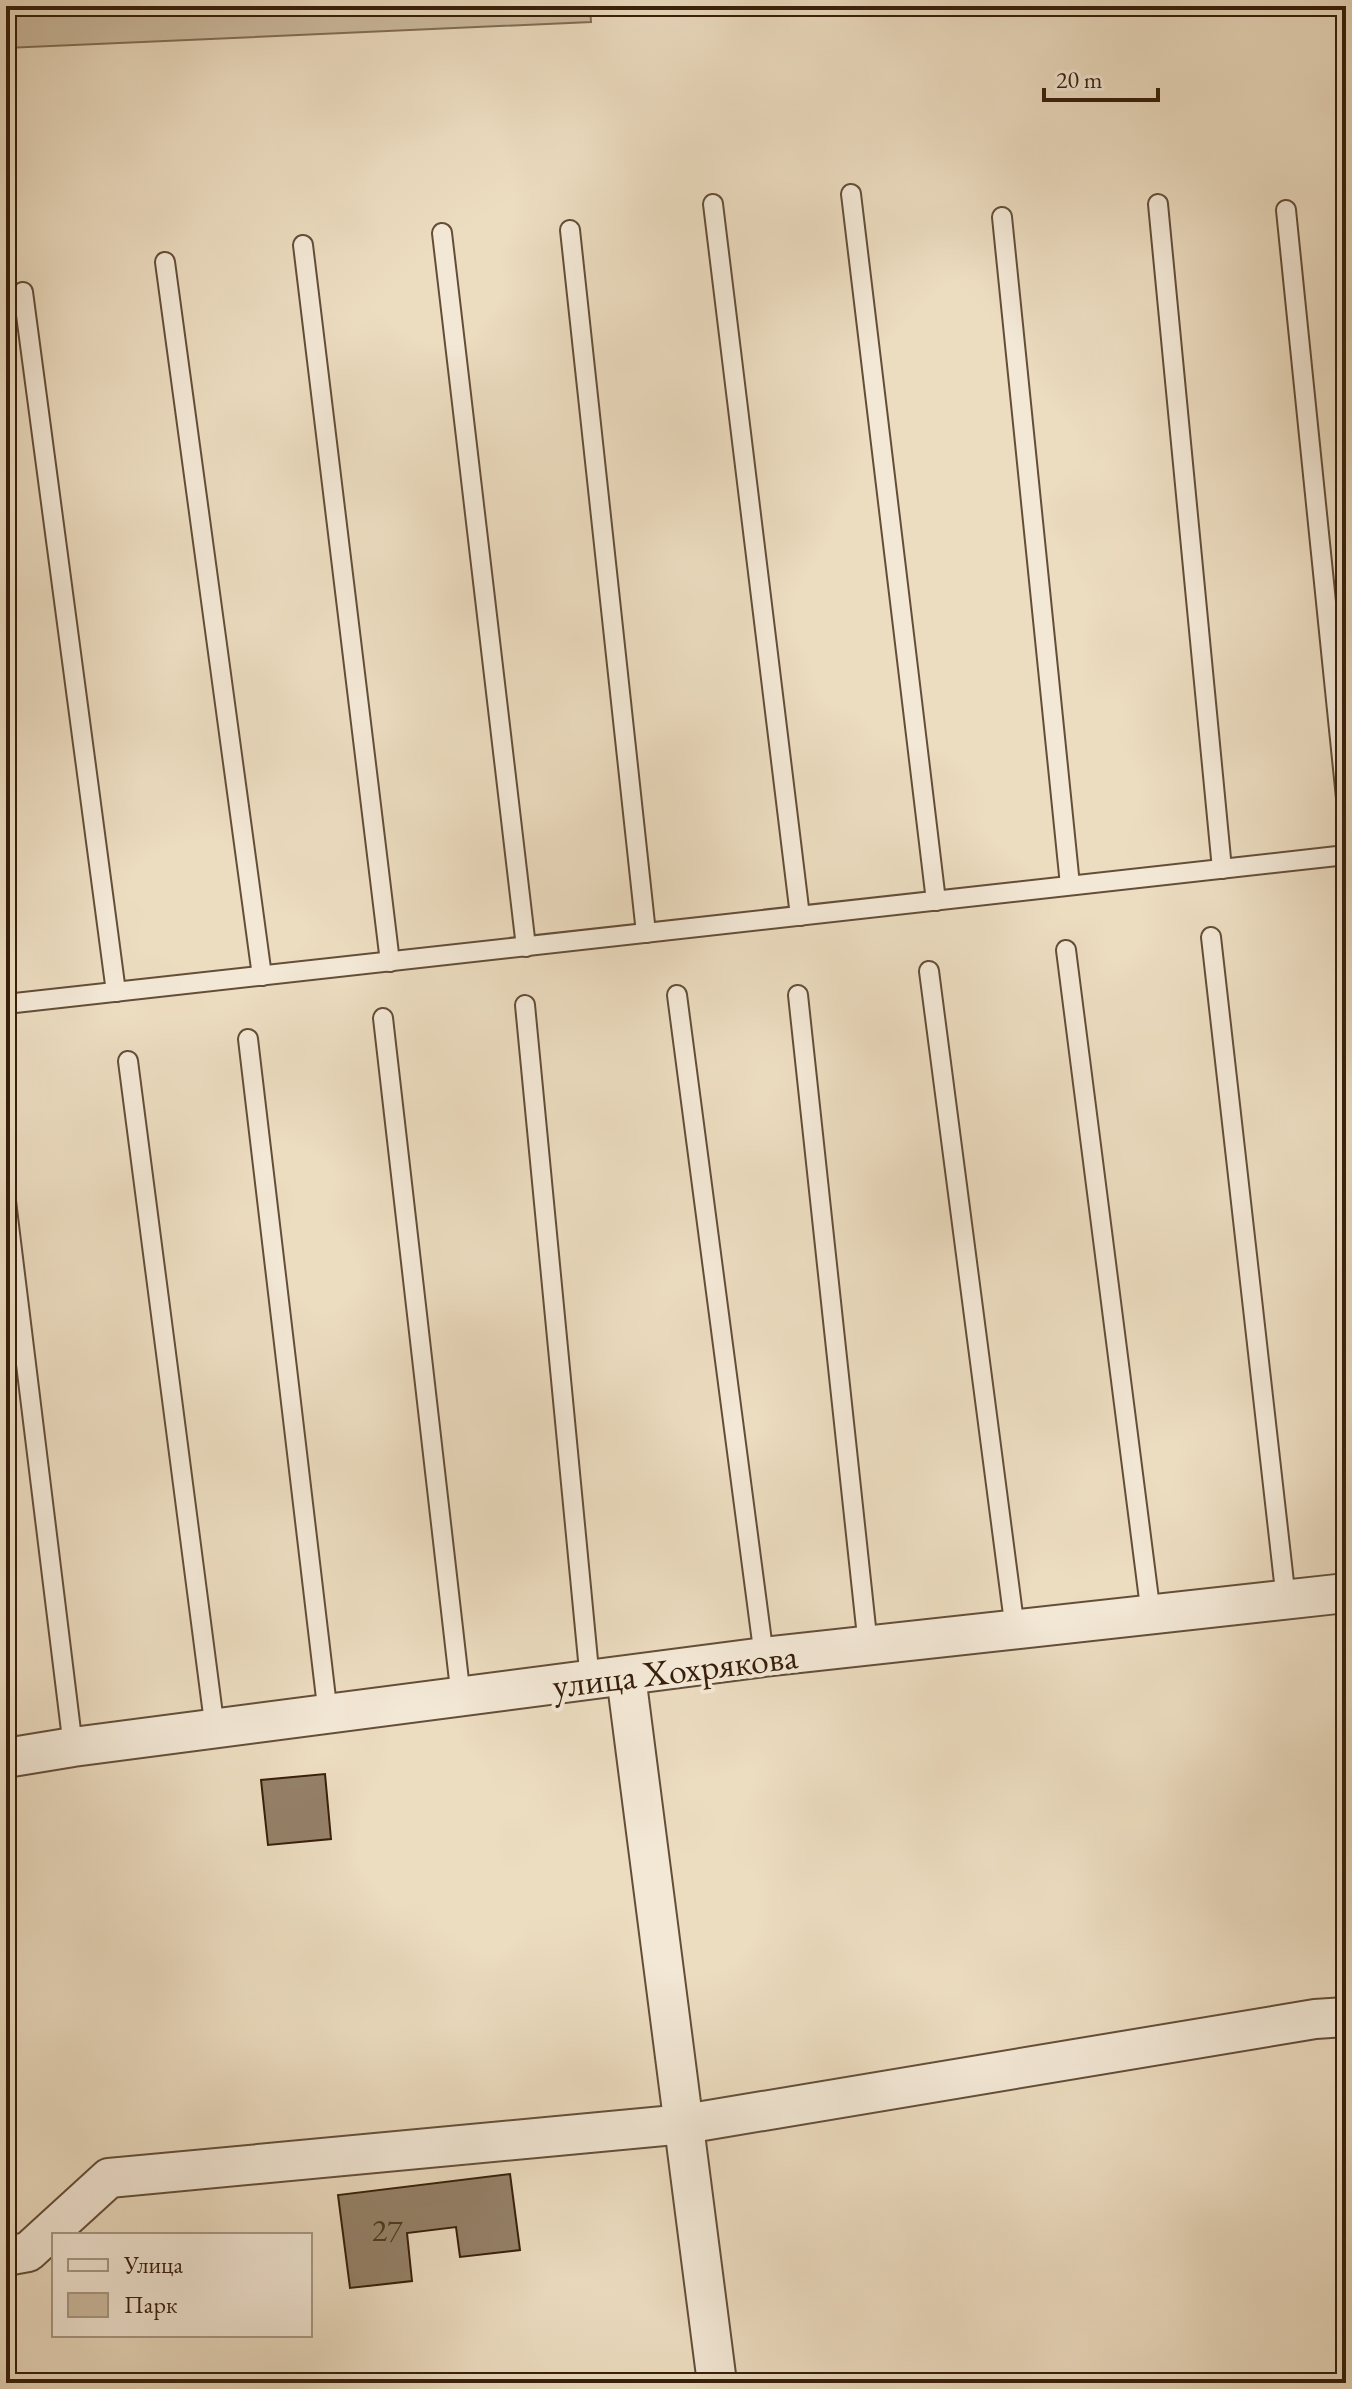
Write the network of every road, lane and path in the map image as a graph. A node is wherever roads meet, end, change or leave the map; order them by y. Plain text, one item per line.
1 (851, 194) dead end
2 (713, 204) dead end
3 (1158, 204) dead end
4 (1286, 210) dead end
5 (1002, 217) dead end
6 (570, 230) dead end
7 (442, 233) dead end
8 (303, 245) dead end
9 (165, 262) dead end
10 (23, 292) dead end
11 (1346, 798) edge
12 (1346, 855) edge
13 (1222, 869) junction
14 (1070, 885) junction
15 (936, 901) junction
16 (800, 916) junction
17 (646, 933) junction
18 (1211, 937) dead end
19 (526, 947) junction
20 (1066, 950) dead end
21 (390, 962) junction
22 (929, 971) dead end
23 (262, 976) junction
24 (116, 992) junction
25 (677, 995) dead end
26 (798, 995) dead end
27 (6, 1004) edge
28 (525, 1005) dead end
29 (383, 1018) dead end
30 (248, 1039) dead end
31 (128, 1061) dead end
32 (6, 1201) edge
33 (1346, 1593) edge
34 (1286, 1600) junction
35 (1151, 1615) junction
36 (1015, 1630) junction
37 (868, 1646) junction
38 (764, 1657) junction
39 (608, 1679) junction
40 (461, 1698) junction
41 (328, 1715) junction
42 (215, 1730) junction
43 (73, 1747) junction
44 (6, 1758) edge
45 (1346, 2017) edge
46 (685, 2124) junction
47 (6, 2256) edge
48 (717, 2383) edge

1 - 15 lane
2 - 16 lane
3 - 13 lane
4 - 11 lane
5 - 14 lane
6 - 17 lane
7 - 19 lane
8 - 21 lane
9 - 23 lane
10 - 24 lane
12 - 13 lane
13 - 14 lane
14 - 15 lane
15 - 16 lane
16 - 17 lane
17 - 19 lane
18 - 34 lane
19 - 21 lane
20 - 35 lane
21 - 23 lane
22 - 36 lane
23 - 24 lane
24 - 27 lane
25 - 38 lane
26 - 37 lane
28 - 39 lane
29 - 40 lane
30 - 41 lane
31 - 42 lane
32 - 43 lane
33 - 34 street, улица Хохрякова
34 - 35 street, улица Хохрякова
35 - 36 street, улица Хохрякова
36 - 37 street, улица Хохрякова
37 - 38 street, улица Хохрякова
38 - 39 street, улица Хохрякова
39 - 40 street, улица Хохрякова
39 - 46 street
40 - 41 street, улица Хохрякова
41 - 42 street, улица Хохрякова
42 - 43 street, улица Хохрякова
43 - 44 street, улица Хохрякова
45 - 46 street
46 - 47 street
46 - 48 street

